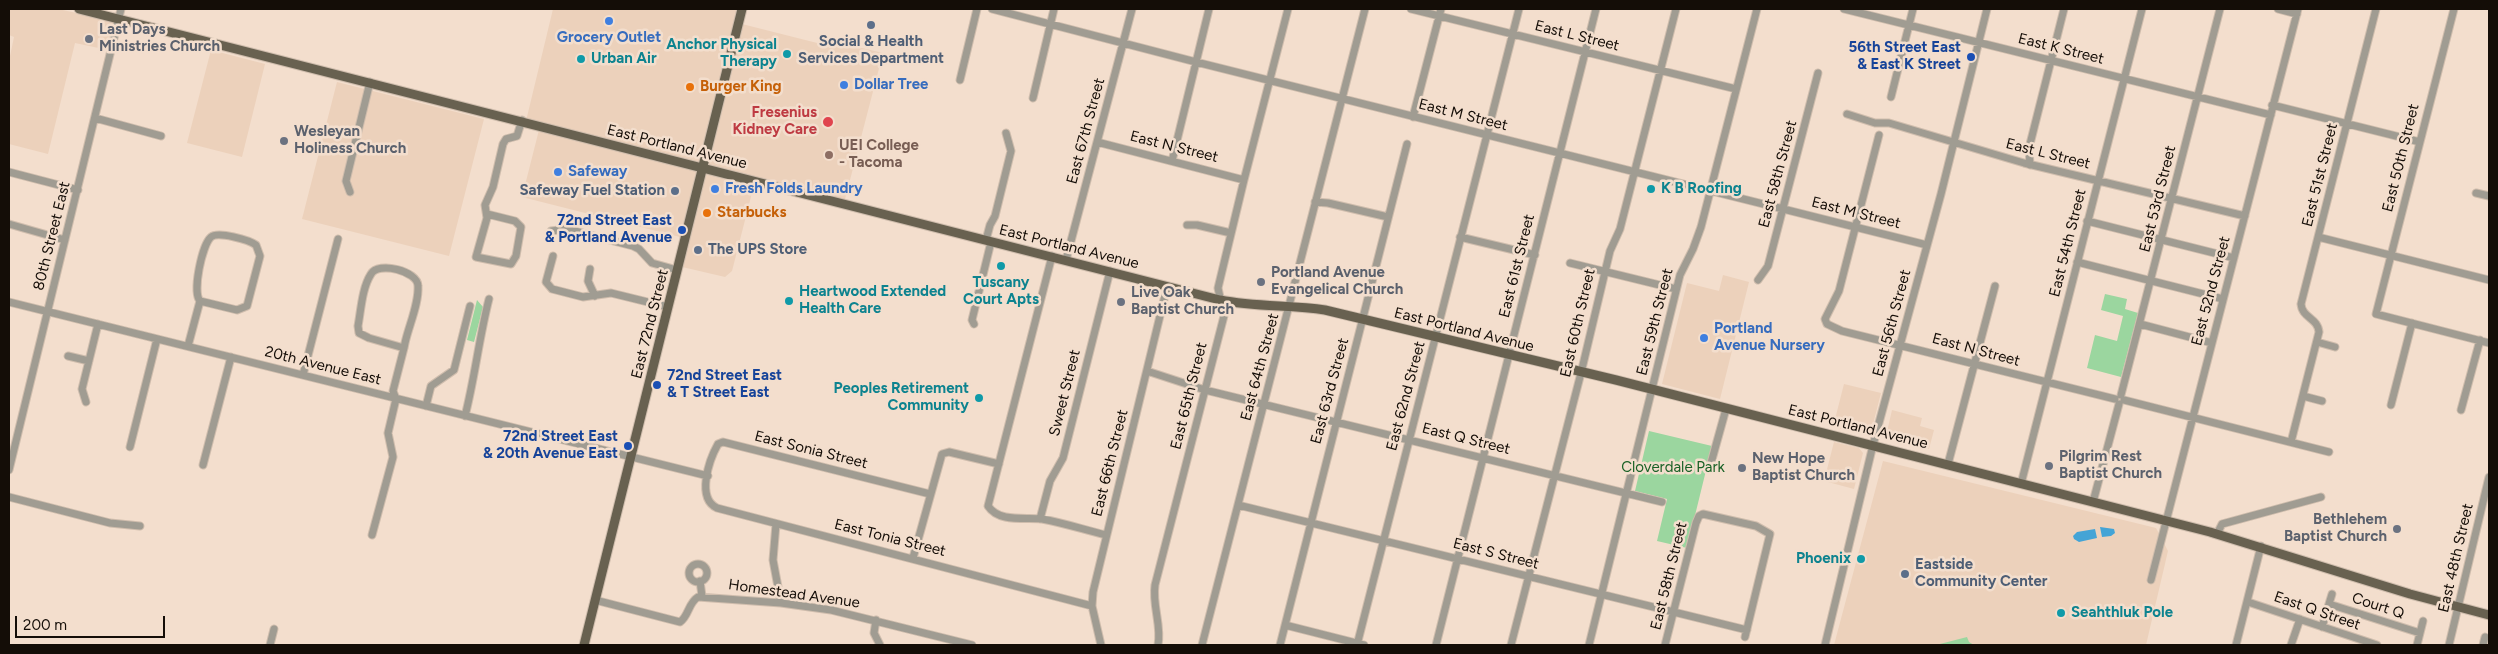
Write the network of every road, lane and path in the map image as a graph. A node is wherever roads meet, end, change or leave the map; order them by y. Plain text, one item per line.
1 (79, 9) edge
2 (121, 9) edge
3 (742, 9) edge
4 (977, 9) edge
5 (992, 9) edge
6 (1054, 9) edge
7 (1132, 9) edge
8 (1209, 9) edge
9 (1288, 9) edge
10 (1365, 9) edge
11 (1411, 9) edge
12 (1519, 9) edge
13 (1596, 9) edge
14 (1676, 9) edge
15 (1757, 9) edge
16 (1844, 9) edge
17 (1913, 9) edge
18 (1987, 9) edge
19 (2064, 9) edge
20 (2142, 9) edge
21 (2220, 9) edge
22 (2278, 9) edge
23 (2376, 9) edge
24 (2454, 9) edge
25 (2297, 11) edge
26 (1440, 12) edge
27 (119, 18) junction
28 (1050, 25) junction
29 (1909, 25) junction
30 (1512, 34) junction
31 (1978, 42) junction
32 (1123, 44) junction
33 (1585, 52) junction
34 (2051, 60) junction
35 (1196, 62) junction
36 (1660, 71) junction
37 (1818, 73) dead end
38 (2124, 78) junction
39 (960, 80) dead end
40 (1270, 80) junction
41 (370, 82) junction
42 (1736, 90) junction
43 (1890, 96) dead end
44 (1033, 98) dead end
45 (1342, 98) junction
46 (2197, 98) junction
47 (2272, 105) junction
48 (1847, 114) dead end
49 (2271, 115) junction
50 (1413, 117) junction
51 (95, 118) junction
52 (522, 120) junction
53 (2348, 122) junction
54 (1006, 134) dead end
55 (1487, 135) junction
56 (1879, 135) dead end
57 (161, 136) dead end
58 (1097, 142) junction
59 (2420, 142) junction
60 (1953, 143) junction
61 (1407, 144) dead end
62 (1560, 152) junction
63 (1172, 161) junction
64 (2030, 165) junction
65 (702, 167) junction
66 (9, 172) edge
67 (1634, 172) junction
68 (1244, 180) junction
69 (2098, 180) junction
70 (78, 190) junction
71 (1710, 191) junction
72 (350, 192) dead end
73 (2476, 193) dead end
74 (2489, 196) edge
75 (2172, 199) junction
76 (1315, 202) junction
77 (1783, 209) junction
78 (487, 214) junction
79 (2245, 216) junction
80 (1388, 217) junction
81 (2087, 221) junction
82 (9, 224) edge
83 (1187, 225) dead end
84 (1855, 227) junction
85 (551, 231) dead end
86 (1231, 233) junction
87 (1460, 237) junction
88 (2318, 237) junction
89 (338, 239) dead end
90 (65, 240) junction
91 (2161, 240) junction
92 (989, 241) junction
93 (1927, 244) junction
94 (1535, 255) junction
95 (2391, 255) junction
96 (553, 256) dead end
97 (1052, 256) junction
98 (2234, 258) junction
99 (1066, 260) junction
100 (2077, 262) junction
101 (1570, 263) dead end
102 (590, 269) dead end
103 (677, 270) junction
104 (1110, 271) junction
105 (1605, 272) junction
106 (2151, 279) junction
107 (1758, 280) dead end
108 (2489, 280) edge
109 (1995, 286) dead end
110 (1167, 287) junction
111 (1676, 289) junction
112 (595, 296) junction
113 (489, 299) dead end
114 (2223, 299) junction
115 (1220, 300) junction
116 (200, 301) junction
117 (9, 302) edge
118 (470, 306) dead end
119 (1290, 306) junction
120 (668, 307) junction
121 (48, 312) junction
122 (1363, 319) junction
123 (2412, 323) junction
124 (98, 324) junction
125 (974, 324) dead end
126 (2140, 324) junction
127 (1436, 338) junction
128 (157, 339) junction
129 (2480, 340) junction
130 (2317, 342) junction
131 (2212, 343) junction
132 (2489, 343) edge
133 (1900, 344) junction
134 (188, 346) junction
135 (2335, 347) dead end
136 (404, 348) junction
137 (68, 356) dead end
138 (1509, 356) junction
139 (231, 357) junction
140 (89, 361) junction
141 (1974, 364) junction
142 (1147, 371) junction
143 (1581, 373) junction
144 (303, 375) junction
145 (2047, 382) junction
146 (1205, 390) junction
147 (1652, 390) junction
148 (2303, 396) junction
149 (396, 399) junction
150 (2120, 400) junction
151 (2322, 401) dead end
152 (86, 402) dead end
153 (1264, 404) junction
154 (2391, 405) dead end
155 (426, 406) junction
156 (1726, 408) junction
157 (2461, 410) dead end
158 (465, 416) junction
159 (2192, 417) junction
160 (1336, 421) junction
161 (1409, 440) junction
162 (2291, 442) junction
163 (1873, 445) junction
164 (130, 447) dead end
165 (2329, 452) dead end
166 (631, 456) junction
167 (1482, 458) junction
168 (1711, 463) dead end
169 (999, 464) junction
170 (1948, 464) junction
171 (203, 465) dead end
172 (9, 470) edge
173 (1554, 475) junction
174 (708, 476) junction
175 (2489, 477) edge
176 (2021, 484) junction
177 (1626, 493) junction
178 (930, 494) junction
179 (2321, 496) dead end
180 (9, 497) edge
181 (1662, 502) dead end
182 (2093, 502) junction
183 (1238, 505) junction
184 (1040, 519) junction
185 (2166, 521) junction
186 (1311, 523) junction
187 (776, 524) junction
188 (140, 526) dead end
189 (2218, 534) junction
190 (372, 535) dead end
191 (1106, 535) junction
192 (1384, 541) junction
193 (2261, 546) junction
194 (913, 558) junction
195 (1457, 559) junction
196 (1528, 577) junction
197 (2151, 580) dead end
198 (700, 581) dead end
199 (1601, 594) junction
200 (2332, 594) dead end
201 (702, 596) junction
202 (595, 600) junction
203 (2248, 602) junction
204 (782, 603) junction
205 (2329, 604) junction
206 (1092, 606) junction
207 (2459, 607) junction
208 (1674, 612) junction
209 (2489, 615) edge
210 (2300, 619) junction
211 (876, 620) junction
212 (2424, 621) dead end
213 (1286, 625) junction
214 (2322, 627) junction
215 (274, 629) dead end
216 (1746, 633) joint
217 (2420, 633) junction
218 (2485, 637) dead end
219 (270, 645) edge
220 (584, 645) edge
221 (880, 645) edge
222 (972, 645) edge
223 (1101, 645) edge
224 (1158, 645) edge
225 (1202, 645) edge
226 (1280, 645) edge
227 (1360, 645) edge
228 (1436, 645) edge
229 (1511, 645) edge
230 (1589, 645) edge
231 (1665, 645) edge
232 (1825, 645) edge
233 (2236, 645) edge
234 (2291, 645) edge
235 (2377, 645) edge
236 (2417, 645) edge
237 (2449, 645) edge
238 (2483, 645) edge

1 - 27 main road, East Portland Avenue
2 - 27 street, 80th Street East
3 - 65 main road, East 72nd Street
4 - 39 street
5 - 28 street, East M Street
6 - 28 street
7 - 32 street, East 67th Street
8 - 35 street
9 - 40 street, East 65th Street
10 - 45 street, East 64th Street
11 - 26 street, East L Street
12 - 30 street, East 62nd Street
13 - 33 street, East 61st Street
14 - 36 street, East 60th Street
15 - 42 street, East 59th Street
16 - 29 street, East K Street
17 - 29 street
18 - 31 street, East 56th Street
19 - 34 street
20 - 38 street, East 54th Street
21 - 46 street, East 53rd Street
22 - 25 street
23 - 53 street, East 51st Street
24 - 59 street, East 50th Street
25 - 47 street, East 52nd Street
26 - 30 street, East L Street
26 - 50 street
27 - 41 main road, East Portland Avenue
27 - 51 street, 80th Street East
28 - 32 street, East M Street
28 - 44 street
29 - 31 street, East K Street
29 - 43 street
30 - 33 street, East L Street
30 - 55 street, East 62nd Street
31 - 34 street, East K Street
31 - 60 street, East 56th Street
32 - 35 street, East M Street
32 - 58 street, East 67th Street
33 - 36 street, East L Street
33 - 62 street, East 61st Street
34 - 38 street, East K Street
34 - 64 street
35 - 40 street, East M Street
35 - 63 street
36 - 42 street, East L Street
36 - 67 street, East 60th Street
37 - 77 street, East 58th Street
38 - 46 street, East K Street
38 - 69 street, East 54th Street
40 - 45 street, East M Street
40 - 68 street, East 65th Street
41 - 52 main road, East Portland Avenue
41 - 72 street
42 - 71 street, East 59th Street
45 - 50 street, East M Street
45 - 76 street, East 64th Street
46 - 49 street, East K Street
46 - 75 street, East 53rd Street
47 - 49 street, East 52nd Street
47 - 53 street
48 - 60 street, East L Street
49 - 79 street, East 52nd Street
50 - 55 street, East M Street
51 - 57 street
51 - 70 street, 80th Street East
52 - 65 main road, East Portland Avenue
52 - 78 street
53 - 59 street
53 - 88 street, East 51st Street
54 - 92 street
55 - 62 street, East M Street
55 - 87 street, East 62nd Street
56 - 84 street
58 - 63 street, East N Street
58 - 99 street, East 67th Street
59 - 95 street, East 50th Street
60 - 64 street, East L Street
60 - 93 street, East 56th Street
61 - 80 street, East 63rd Street
62 - 67 street, East M Street
62 - 94 street, East 61st Street
63 - 68 street, East N Street
64 - 69 street, East L Street
65 - 92 main road, East Portland Avenue
65 - 103 main road, East 72nd Street
66 - 70 street
67 - 71 street, East M Street
67 - 105 street, East 60th Street
68 - 86 street, East 65th Street
69 - 75 street, East L Street
69 - 81 street, East 54th Street
70 - 90 street, 80th Street East
71 - 77 street, East M Street
71 - 111 street, East 59th Street
73 - 74 street
75 - 79 street, East L Street
75 - 91 street, East 53rd Street
76 - 80 street
76 - 119 street, East 64th Street
77 - 84 street, East M Street
77 - 107 street, East 58th Street
78 - 78 street
79 - 98 street, East 52nd Street
80 - 122 street, East 63rd Street
81 - 91 street
81 - 100 street, East 54th Street
82 - 90 street
83 - 86 street
84 - 93 street, East M Street
84 - 133 street, East N Street
85 - 103 street
86 - 115 street, East 65th Street
87 - 94 street
87 - 127 street, East 62nd Street
88 - 95 street
88 - 130 street, East 51st Street
89 - 144 street
90 - 121 street, 80th Street East
91 - 98 street
91 - 106 street, East 53rd Street
92 - 97 main road, East Portland Avenue
92 - 125 street
93 - 133 street, East 56th Street
94 - 138 street, East 61st Street
95 - 108 street
95 - 123 street, East 50th Street
96 - 112 street
97 - 99 main road, East Portland Avenue
97 - 169 street
98 - 114 street, East 52nd Street
99 - 104 main road, East Portland Avenue
100 - 106 street
100 - 145 street, East 54th Street
101 - 105 street
102 - 112 street
103 - 120 main road, East 72nd Street
104 - 110 main road, East Portland Avenue
104 - 184 street, Sweet Street
105 - 111 street
105 - 143 street, East 60th Street
106 - 114 street
106 - 126 street, East 53rd Street
109 - 141 street
110 - 115 main road, East Portland Avenue
110 - 142 street, East 66th Street
111 - 147 street, East 59th Street
112 - 120 street
113 - 158 street
114 - 131 street, East 52nd Street
115 - 119 main road, East Portland Avenue
115 - 146 street, East 65th Street
116 - 116 street
116 - 134 street
117 - 121 street, 20th Avenue East
118 - 155 street
119 - 122 main road, East Portland Avenue
119 - 153 street, East 64th Street
120 - 166 main road, East 72nd Street
121 - 124 street, 20th Avenue East
121 - 172 street, 80th Street East
122 - 127 main road, East Portland Avenue
122 - 160 street, East 63rd Street
123 - 129 street
123 - 154 street
124 - 128 street, 20th Avenue East
124 - 140 street
126 - 131 street
126 - 150 street, East 53rd Street
127 - 138 main road, East Portland Avenue
127 - 161 street, East 62nd Street
128 - 134 street, 20th Avenue East
128 - 164 street
129 - 132 street
129 - 157 street
130 - 135 street
130 - 148 street, East 51st Street
131 - 159 street, East 52nd Street
133 - 141 street, East N Street
133 - 163 street, East 56th Street
134 - 139 street, 20th Avenue East
136 - 136 street
136 - 149 street
137 - 140 street
138 - 143 main road, East Portland Avenue
138 - 167 street, East 61st Street
139 - 144 street, 20th Avenue East
139 - 171 street
140 - 152 street
141 - 145 street, East N Street
141 - 170 street
142 - 146 street, East Q Street
142 - 191 street, East 66th Street
143 - 147 main road, East Portland Avenue
143 - 173 street, East 60th Street
144 - 149 street, 20th Avenue East
145 - 150 street, East N Street
145 - 176 street, East 54th Street
146 - 153 street, East Q Street
146 - 224 street, East 65th Street
147 - 156 main road, East Portland Avenue
147 - 177 street, East 59th Street
148 - 151 street
148 - 162 street, East 51st Street
149 - 155 street, 20th Avenue East
149 - 190 street
150 - 159 street, East N Street
150 - 182 street, East 53rd Street
153 - 160 street, East Q Street
153 - 183 street, East 64th Street
155 - 158 street, 20th Avenue East
156 - 163 main road, East Portland Avenue
156 - 168 street
158 - 166 street, 20th Avenue East
159 - 162 street, East N Street
159 - 185 street, East 52nd Street
160 - 161 street, East Q Street
160 - 186 street, East 63rd Street
161 - 167 street, East Q Street
161 - 192 street, East 62nd Street
162 - 165 street, East N Street
163 - 170 main road, East Portland Avenue
163 - 232 street, East 56th Street
166 - 174 street, 20th Avenue East
166 - 202 main road, East 72nd Street
167 - 173 street, East Q Street
167 - 195 street, East 61st Street
169 - 178 street
169 - 184 street
170 - 176 main road, East Portland Avenue
173 - 177 street, East Q Street
173 - 196 street, East 60th Street
174 - 178 street, East Sonia Street
174 - 187 street, East Tonia Street
175 - 207 street, East 48th Street
176 - 182 main road, East Portland Avenue
177 - 181 street, East Q Street
177 - 199 street, East 59th Street
178 - 194 street
179 - 189 street
180 - 188 street
182 - 185 main road, East Portland Avenue
183 - 186 street, East S Street
183 - 225 street, East 64th Street
184 - 191 street
185 - 189 main road, East Portland Avenue
185 - 197 street, East 52nd Street
186 - 192 street, East S Street
186 - 213 street, East 63rd Street
187 - 194 street, East Tonia Street
187 - 204 street
189 - 193 main road, East Portland Avenue
191 - 206 street, East 66th Street
192 - 195 street, East S Street
192 - 227 street, East 62nd Street
193 - 203 street
193 - 207 main road, East Portland Avenue
194 - 206 street, East Tonia Street
195 - 196 street, East S Street
195 - 228 street, East 61st Street
196 - 199 street, East S Street
196 - 229 street, East 60th Street
198 - 201 street
199 - 208 street, East S Street
199 - 230 street, East 59th Street
200 - 205 street, Court Q
201 - 202 street
201 - 204 street, Homestead Avenue
202 - 220 main road, East 72nd Street
203 - 210 street, East Q Street
203 - 233 street
204 - 211 street, Homestead Avenue
205 - 214 street, Court Q
205 - 217 street, Court Q
206 - 223 street, East 66th Street
207 - 209 main road, East Portland Avenue
207 - 237 street, East 48th Street
208 - 216 street, East S Street
208 - 216 street, East 58th Street
208 - 231 street, East 58th Street
210 - 214 street, East Q Street
210 - 234 street
211 - 221 street
211 - 222 street, Homestead Avenue
212 - 217 street, Court Q
213 - 226 street, East 63rd Street
213 - 227 street
214 - 235 street, East Q Street
215 - 219 street
217 - 236 street, Court Q
218 - 238 street

